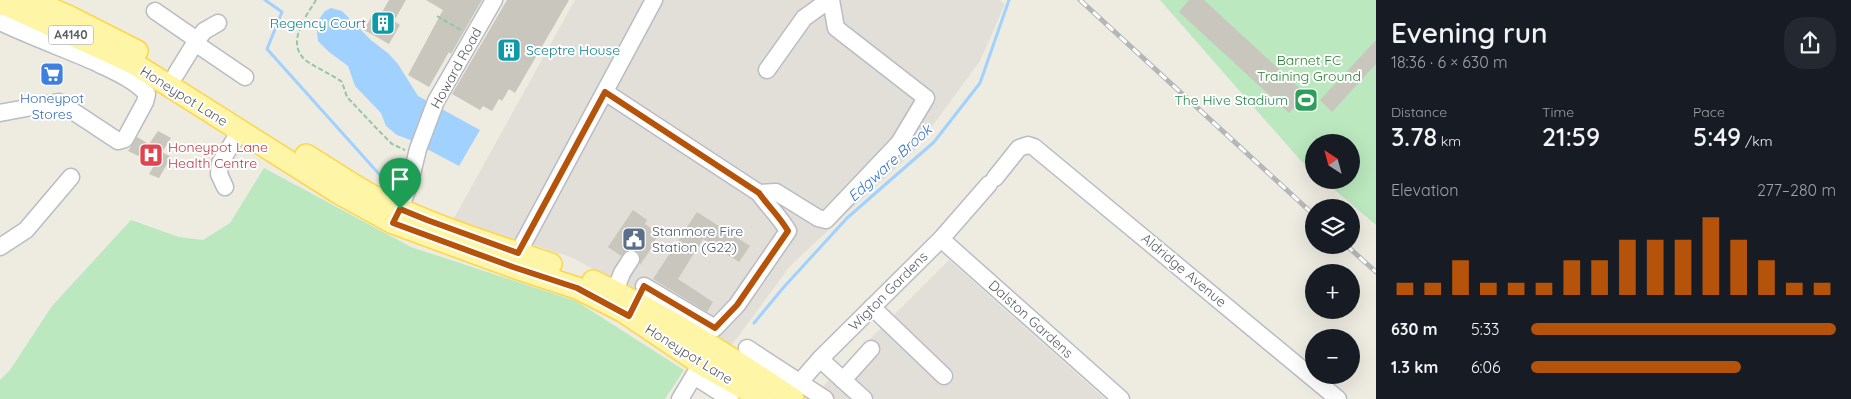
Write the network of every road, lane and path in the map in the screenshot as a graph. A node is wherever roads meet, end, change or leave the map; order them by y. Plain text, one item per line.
1 (31, 0) edge
2 (316, 0) edge
3 (494, 0) edge
4 (654, 0) edge
5 (830, 0) edge
6 (0, 2) edge
7 (155, 11) dead end
8 (437, 16) dead end
9 (0, 22) edge
10 (218, 23) dead end
11 (468, 34) dead end
12 (196, 41) junction
13 (133, 64) junction
14 (767, 70) dead end
15 (176, 74) junction
16 (245, 77) dead end
17 (605, 92) junction
18 (0, 113) edge
19 (240, 130) junction
20 (1028, 145) joint
21 (414, 150) junction
22 (71, 177) dead end
23 (225, 187) dead end
24 (759, 193) junction
25 (396, 216) junction
26 (941, 239) junction
27 (0, 247) edge
28 (631, 259) dead end
29 (515, 260) junction
30 (615, 291) junction
31 (640, 295) junction
32 (872, 306) junction
33 (747, 348) dead end
34 (872, 349) dead end
35 (820, 359) junction
36 (702, 362) junction
37 (944, 376) dead end
38 (843, 380) junction
39 (793, 394) edge
40 (680, 399) edge
41 (730, 399) edge
42 (762, 399) edge
43 (825, 399) edge
44 (864, 399) edge
45 (1121, 399) edge
46 (1338, 399) edge

1 - 13 main road, Honeypot Lane / A4140
2 - 21 path
3 - 21 street, Howard Road
4 - 17 street
5 - 14 street
5 - 24 street
6 - 13 main road, Honeypot Lane / A4140
7 - 12 street
8 - 11 path
9 - 13 street
10 - 12 street
12 - 15 street
12 - 16 street
13 - 15 main road, Honeypot Lane / A4140
13 - 18 street
13 - 19 main road, Honeypot Lane / A4140
15 - 25 main road, Honeypot Lane / A4140
17 - 24 street
17 - 29 street
19 - 23 street
19 - 25 main road, Honeypot Lane / A4140
20 - 26 street, Wigton Gardens
20 - 46 street, Aldridge Avenue
21 - 25 street, Howard Road
22 - 27 street
24 - 31 street
25 - 29 main road, Honeypot Lane / A4140
26 - 32 street, Wigton Gardens
26 - 45 street, Dalston Gardens
28 - 30 street
29 - 30 main road, Honeypot Lane / A4140
29 - 31 main road, Honeypot Lane / A4140
30 - 31 main road, Honeypot Lane / A4140
31 - 36 main road, Honeypot Lane / A4140
32 - 35 street, Wigton Gardens
32 - 37 street
33 - 39 street
34 - 38 street
35 - 38 street
35 - 39 street, Wigton Gardens
36 - 39 main road, Honeypot Lane / A4140
36 - 40 street
36 - 41 street
36 - 42 main road, Honeypot Lane / A4140
38 - 44 street
39 - 43 street

